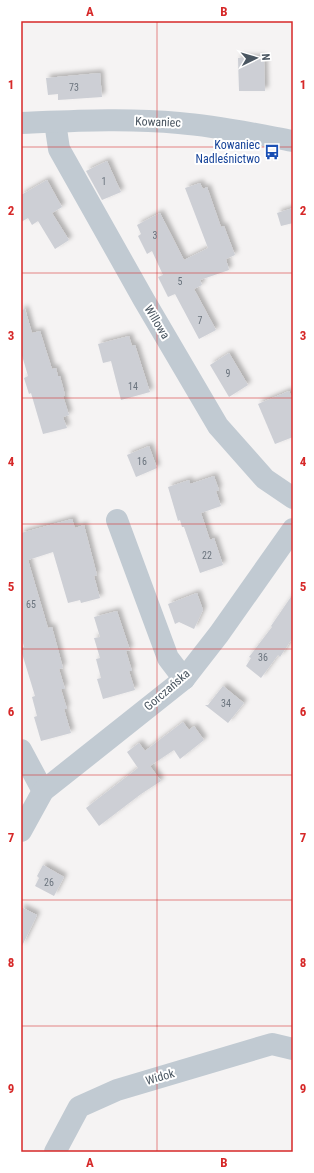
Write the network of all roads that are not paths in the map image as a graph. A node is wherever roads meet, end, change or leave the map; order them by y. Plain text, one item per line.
1 (55, 122) junction
2 (21, 123) edge
3 (293, 141) edge
4 (293, 498) edge
5 (117, 520) dead end
6 (293, 529) edge
7 (184, 679) junction
8 (21, 750) edge
9 (43, 791) junction
10 (21, 831) edge
11 (293, 1049) edge
12 (55, 1152) edge

1 - 2 street, Kowaniec
1 - 3 street, Kowaniec
1 - 4 street, Willowa
5 - 7 street
6 - 7 street, Gorczańska
7 - 9 street, Gorczańska
8 - 9 street
9 - 10 street, Gorczańska
11 - 12 street, Widok

